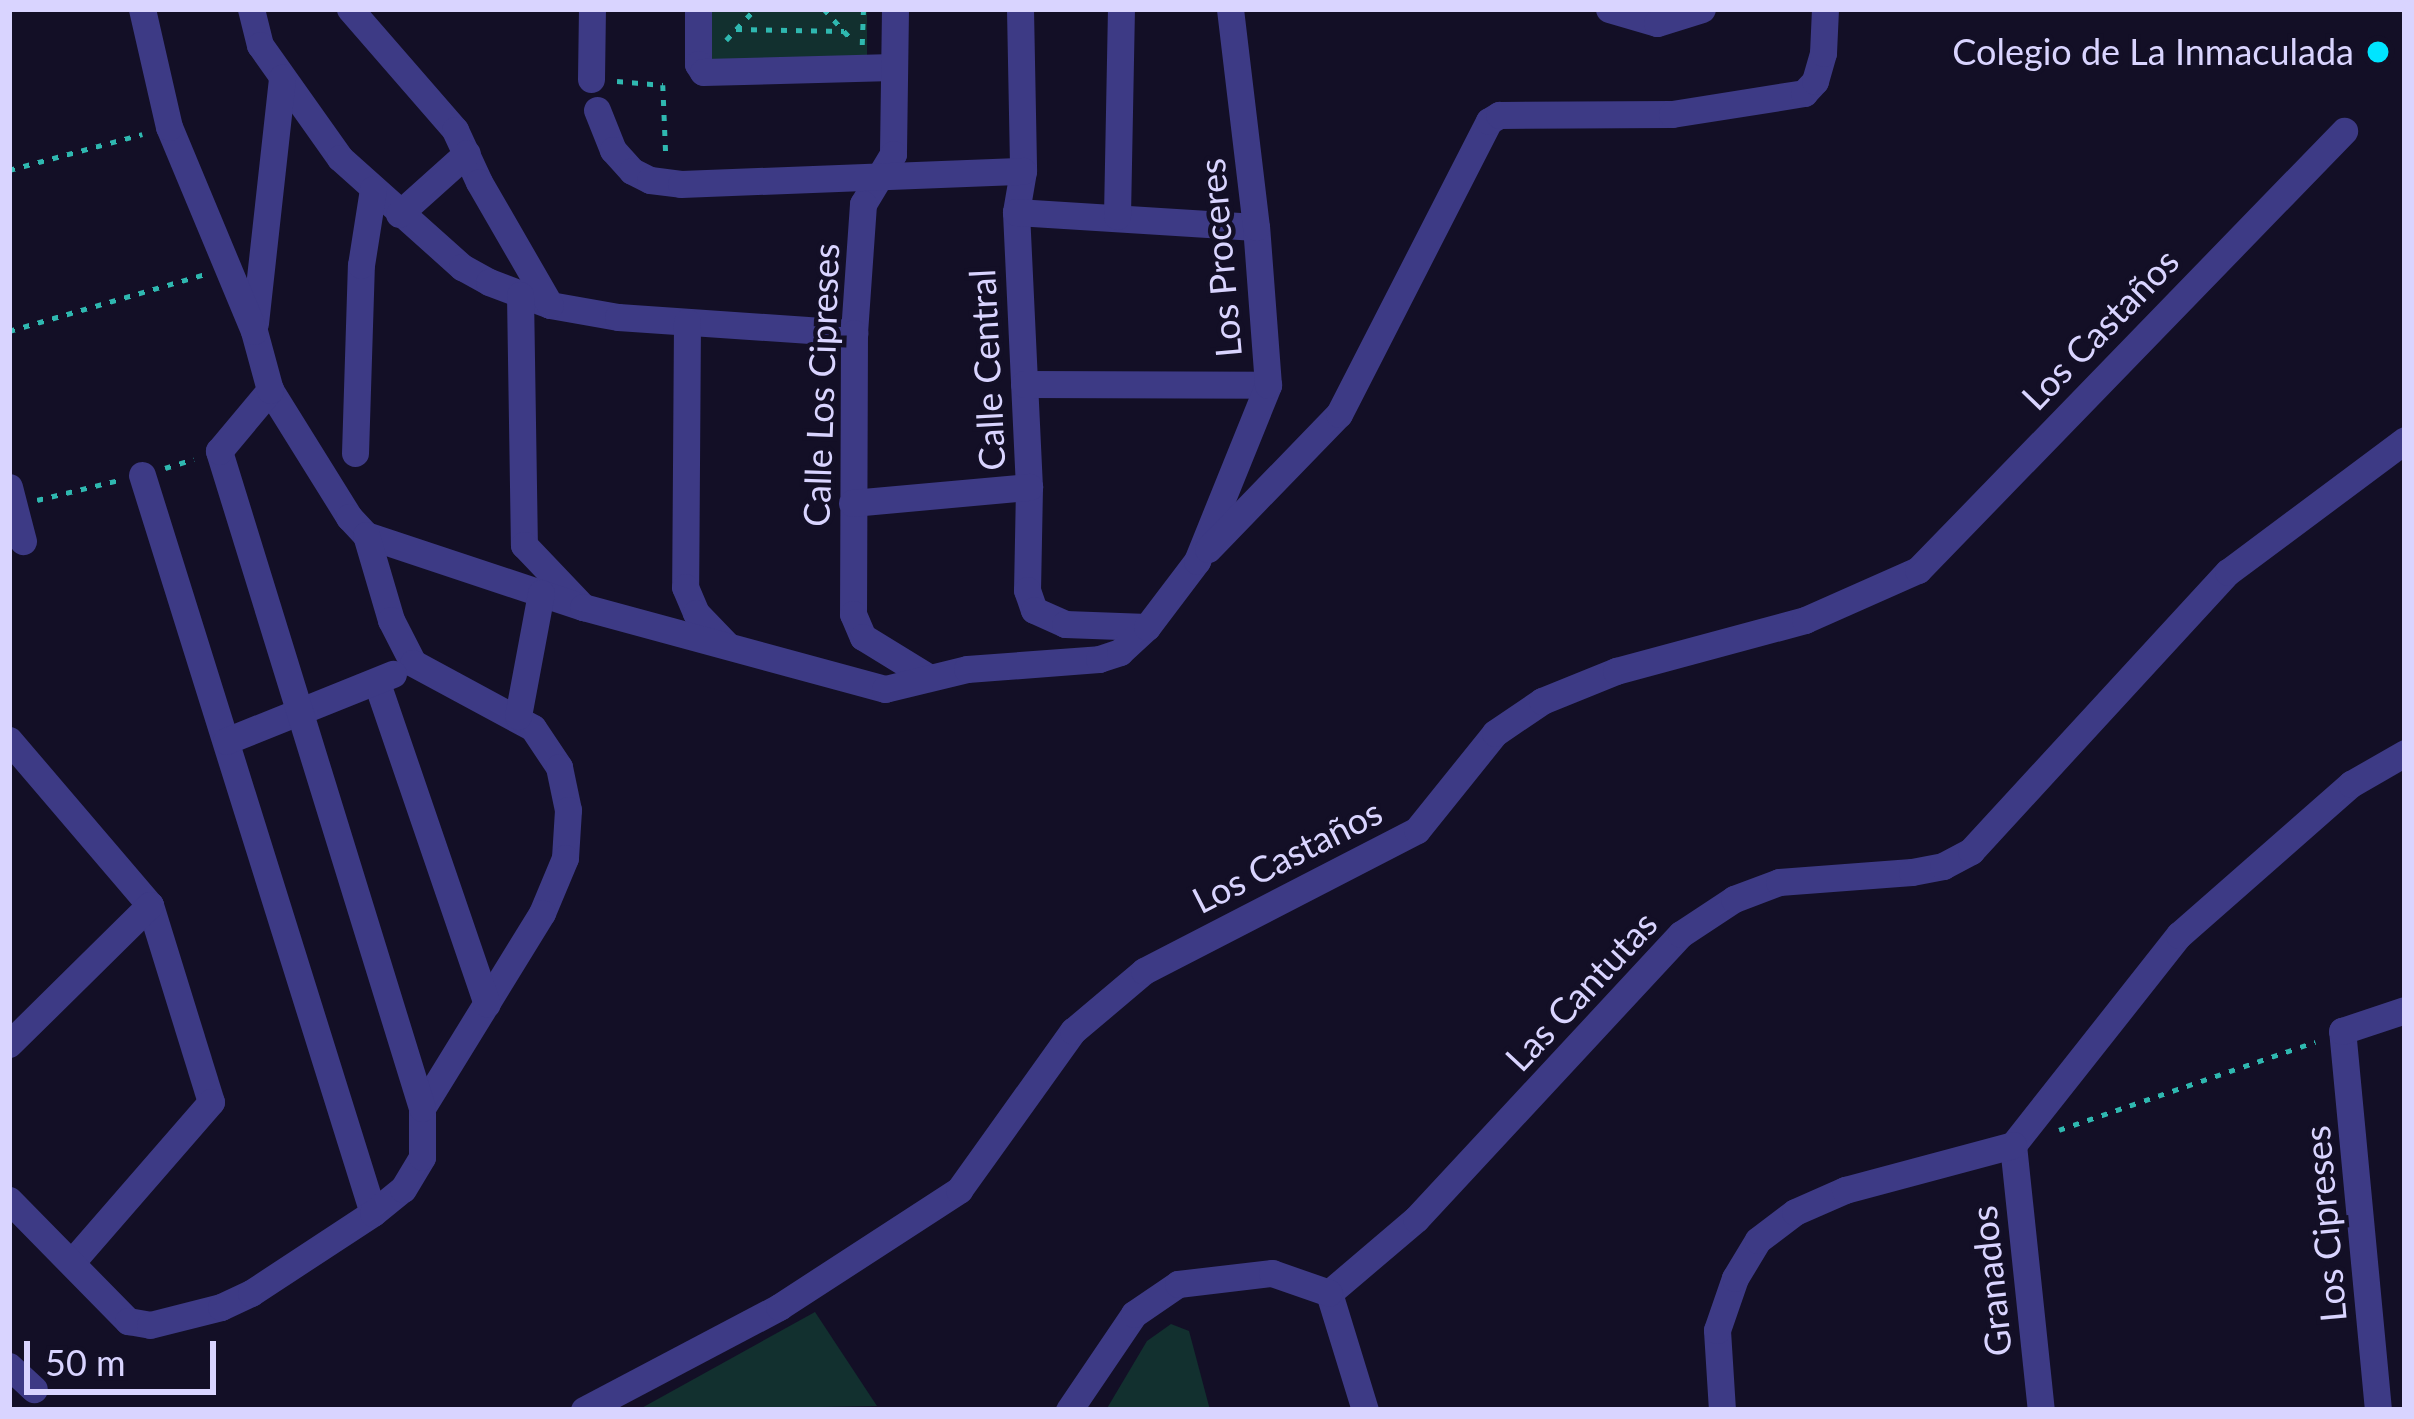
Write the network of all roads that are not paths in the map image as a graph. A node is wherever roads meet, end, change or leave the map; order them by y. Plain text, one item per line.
1 (142, 9) edge
2 (251, 9) edge
3 (350, 9) edge
4 (592, 9) edge
5 (698, 9) edge
6 (895, 9) edge
7 (1020, 9) edge
8 (1121, 9) edge
9 (1230, 9) edge
10 (1609, 9) edge
11 (1702, 9) edge
12 (1825, 9) edge
13 (885, 67) junction
14 (282, 77) junction
15 (591, 80) road end
16 (597, 110) dead end
17 (2344, 131) dead end
18 (466, 154) junction
19 (1023, 170) junction
20 (886, 172) junction
21 (373, 189) junction
22 (1016, 212) junction
23 (399, 214) junction
24 (1117, 216) junction
25 (1256, 227) junction
26 (520, 295) junction
27 (550, 305) junction
28 (687, 322) junction
29 (254, 331) junction
30 (854, 333) junction
31 (1024, 384) junction
32 (1268, 385) junction
33 (270, 390) junction
34 (2405, 440) edge
35 (355, 453) dead end
36 (142, 475) dead end
37 (1028, 487) junction
38 (9, 488) edge
39 (852, 502) junction
40 (366, 535) junction
41 (22, 541) dead end
42 (1197, 561) junction
43 (541, 593) junction
44 (583, 608) junction
45 (1147, 626) junction
46 (730, 648) junction
47 (412, 664) junction
48 (928, 676) junction
49 (377, 683) junction
50 (301, 715) junction
51 (518, 716) junction
52 (226, 741) junction
53 (11, 746) edge
54 (2405, 753) edge
55 (150, 905) junction
56 (487, 1004) junction
57 (2405, 1010) edge
58 (9, 1044) edge
59 (422, 1108) junction
60 (2013, 1145) junction
61 (9, 1200) edge
62 (373, 1213) junction
63 (72, 1262) junction
64 (1328, 1293) junction
65 (9, 1366) edge
66 (34, 1389) dead end
67 (595, 1408) edge
68 (1069, 1410) edge
69 (1365, 1410) edge
70 (1721, 1410) edge
71 (2041, 1410) edge
72 (2378, 1410) edge

1 - 29 street
2 - 14 street
3 - 18 street
4 - 15 street
5 - 13 street
6 - 13 street, Calle Los Cipreses
7 - 19 street, Calle Central
8 - 24 street
9 - 25 street, Los Proceres
10 - 11 street
12 - 42 street
13 - 20 street, Calle Los Cipreses
14 - 21 street
14 - 29 street
16 - 20 street
17 - 67 street, Los Castaños
18 - 23 street
18 - 27 street
19 - 20 street
19 - 22 street, Calle Central
20 - 30 street, Calle Los Cipreses
21 - 23 street
21 - 35 street
22 - 24 street
22 - 31 street, Calle Central
23 - 26 street
24 - 25 street
25 - 32 street, Los Proceres
26 - 27 street
26 - 44 street
27 - 28 street
28 - 30 street
28 - 46 street
29 - 33 street
30 - 39 street, Calle Los Cipreses
31 - 32 street
31 - 37 street, Calle Central
32 - 42 street, Los Proceres
33 - 40 street
33 - 50 street
34 - 64 street, Las Cantutas
36 - 52 street
37 - 39 street
37 - 45 street, Calle Central
38 - 41 street
39 - 48 street, Calle Los Cipreses
40 - 43 street
40 - 47 street
42 - 45 street, Los Proceres
43 - 44 street
43 - 51 street
44 - 46 street
45 - 48 street, Los Proceres
46 - 48 street, Los Proceres
47 - 49 street
47 - 51 street
49 - 50 street
49 - 56 street
50 - 52 street
50 - 59 street
51 - 56 street
52 - 62 street
53 - 55 street
54 - 60 street
55 - 58 street
55 - 63 street
56 - 59 street
57 - 72 street, Los Cipreses
59 - 62 street
60 - 70 street
60 - 71 street, Granados
61 - 63 street
62 - 63 street
64 - 68 street
64 - 69 street
65 - 66 street

